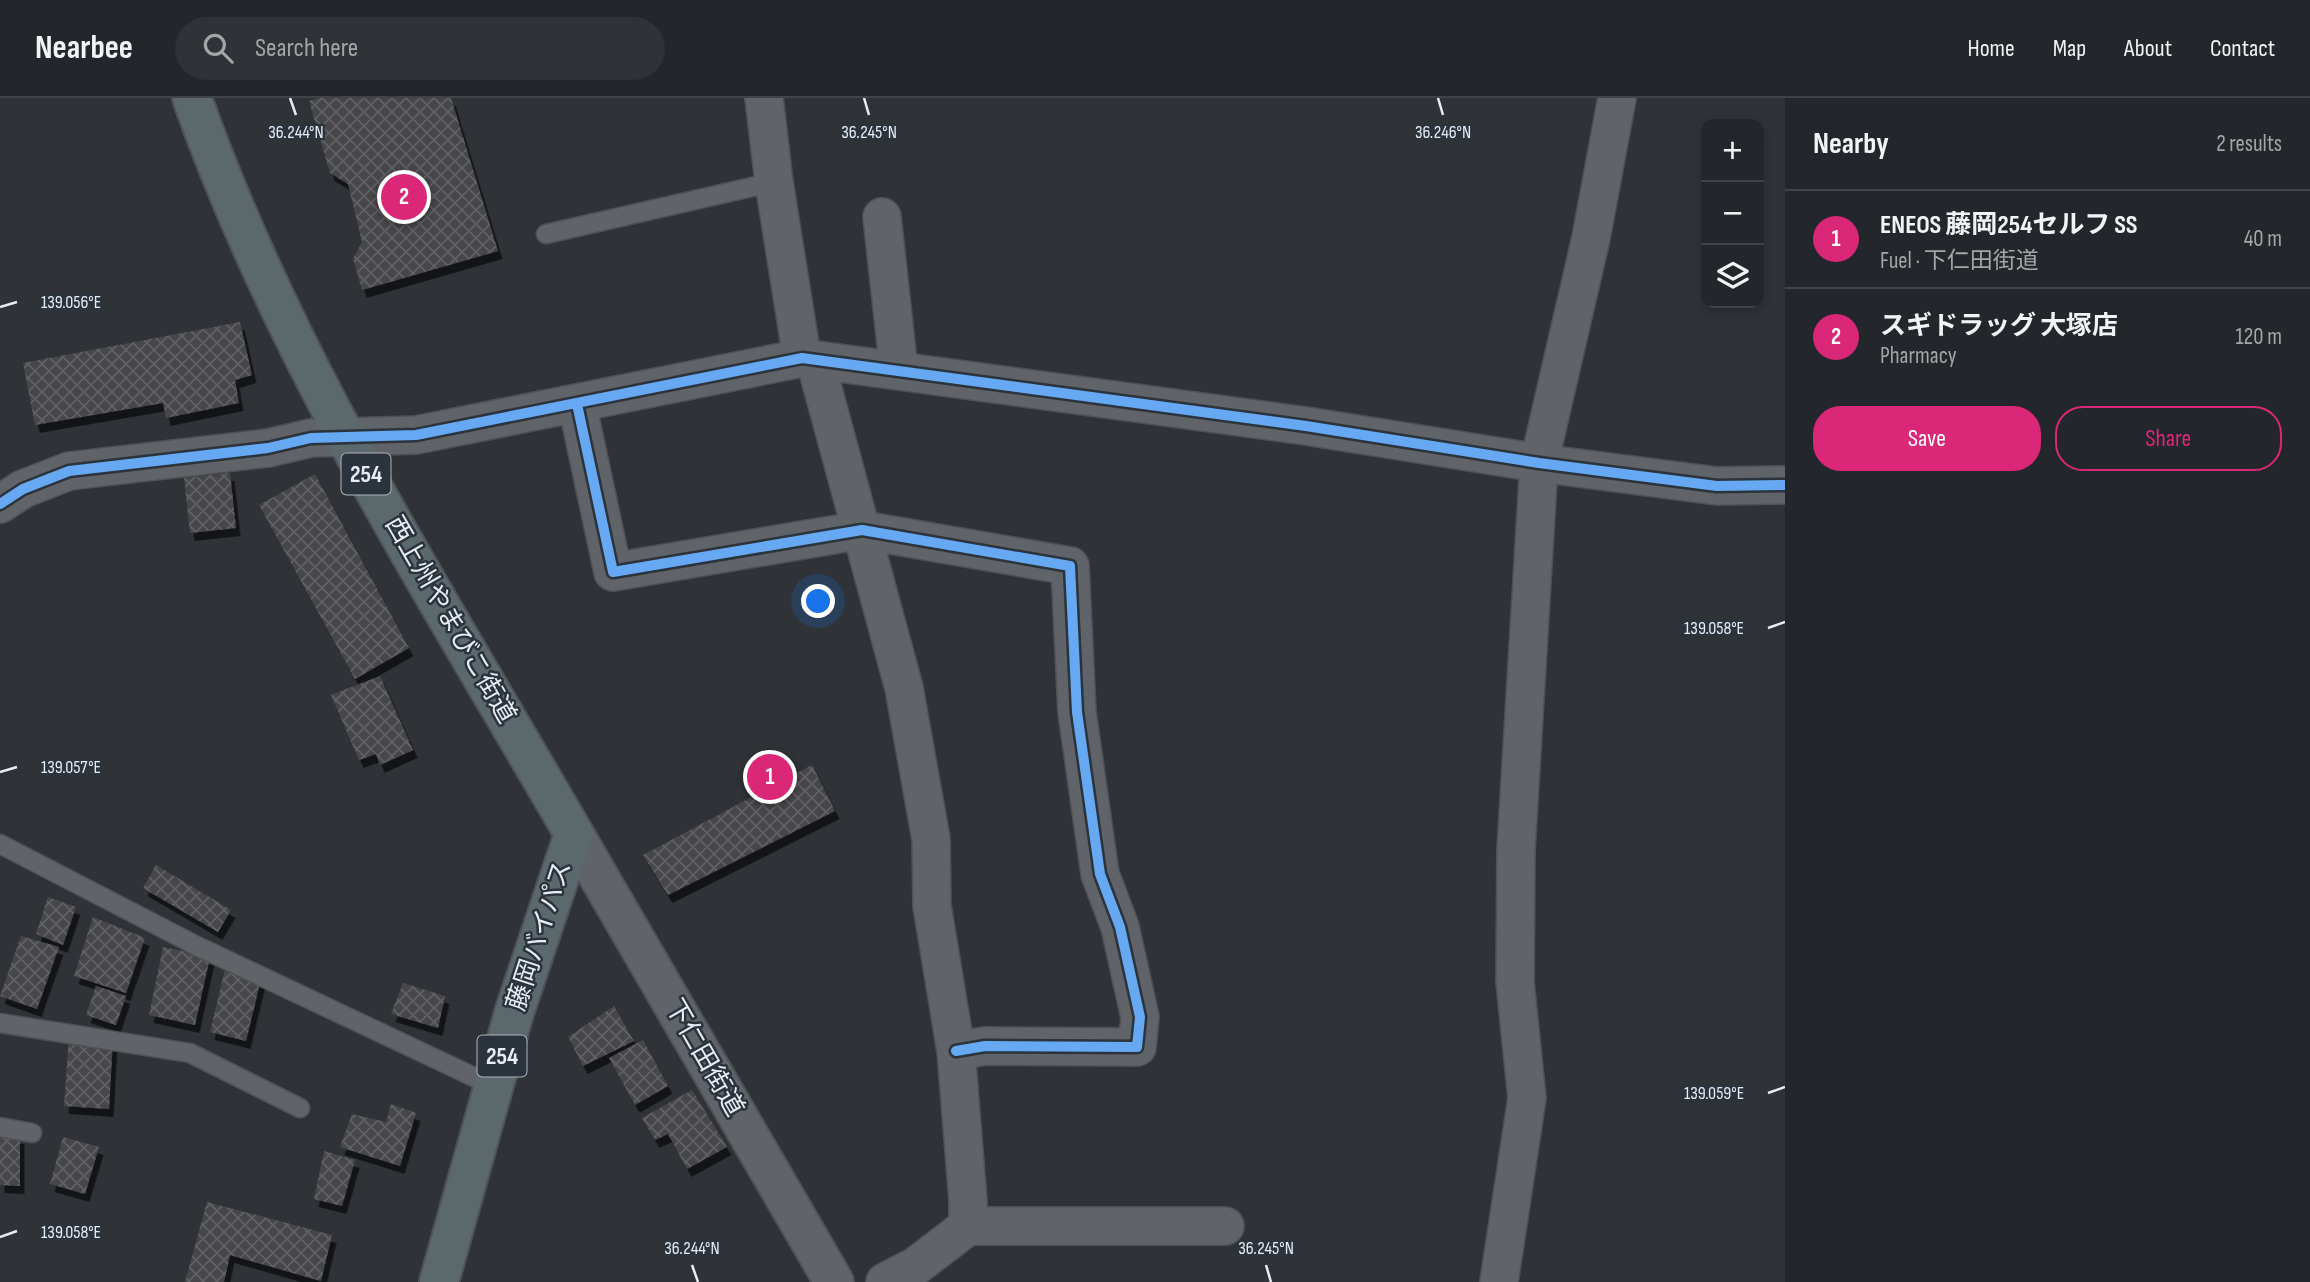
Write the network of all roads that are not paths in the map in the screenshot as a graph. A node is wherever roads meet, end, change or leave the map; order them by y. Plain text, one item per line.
1 (192, 98) edge
2 (764, 98) edge
3 (1617, 98) edge
4 (774, 182) junction
5 (882, 216) dead end
6 (546, 234) dead end
7 (809, 359) junction
8 (899, 371) junction
9 (577, 404) junction
10 (345, 437) junction
11 (1539, 463) junction
12 (1785, 485) edge
13 (0, 504) edge
14 (862, 530) junction
15 (574, 834) junction
16 (0, 844) edge
17 (0, 1023) edge
18 (956, 1051) junction
19 (493, 1086) junction
20 (300, 1108) dead end
21 (0, 1127) edge
22 (32, 1133) dead end
23 (968, 1226) junction
24 (1225, 1226) dead end
25 (439, 1282) edge
26 (834, 1282) edge
27 (885, 1282) edge
28 (1499, 1282) edge

1 - 10 highway, 西上州やまびこ街道 / 254
2 - 4 street
3 - 11 street
4 - 6 lane
4 - 7 street
5 - 8 street
7 - 8 street
7 - 9 street
7 - 14 street
8 - 11 street
9 - 10 street
9 - 14 street
10 - 13 street
10 - 15 highway, 西上州やまびこ街道 / 254
11 - 12 street
11 - 28 street
14 - 18 street
14 - 18 street
15 - 19 highway, 藤岡バイパス / 254
15 - 26 street, 下仁田街道
16 - 19 lane
17 - 20 lane
18 - 23 street
19 - 25 highway, 藤岡バイパス / 254
21 - 22 lane
23 - 24 street
23 - 27 street

